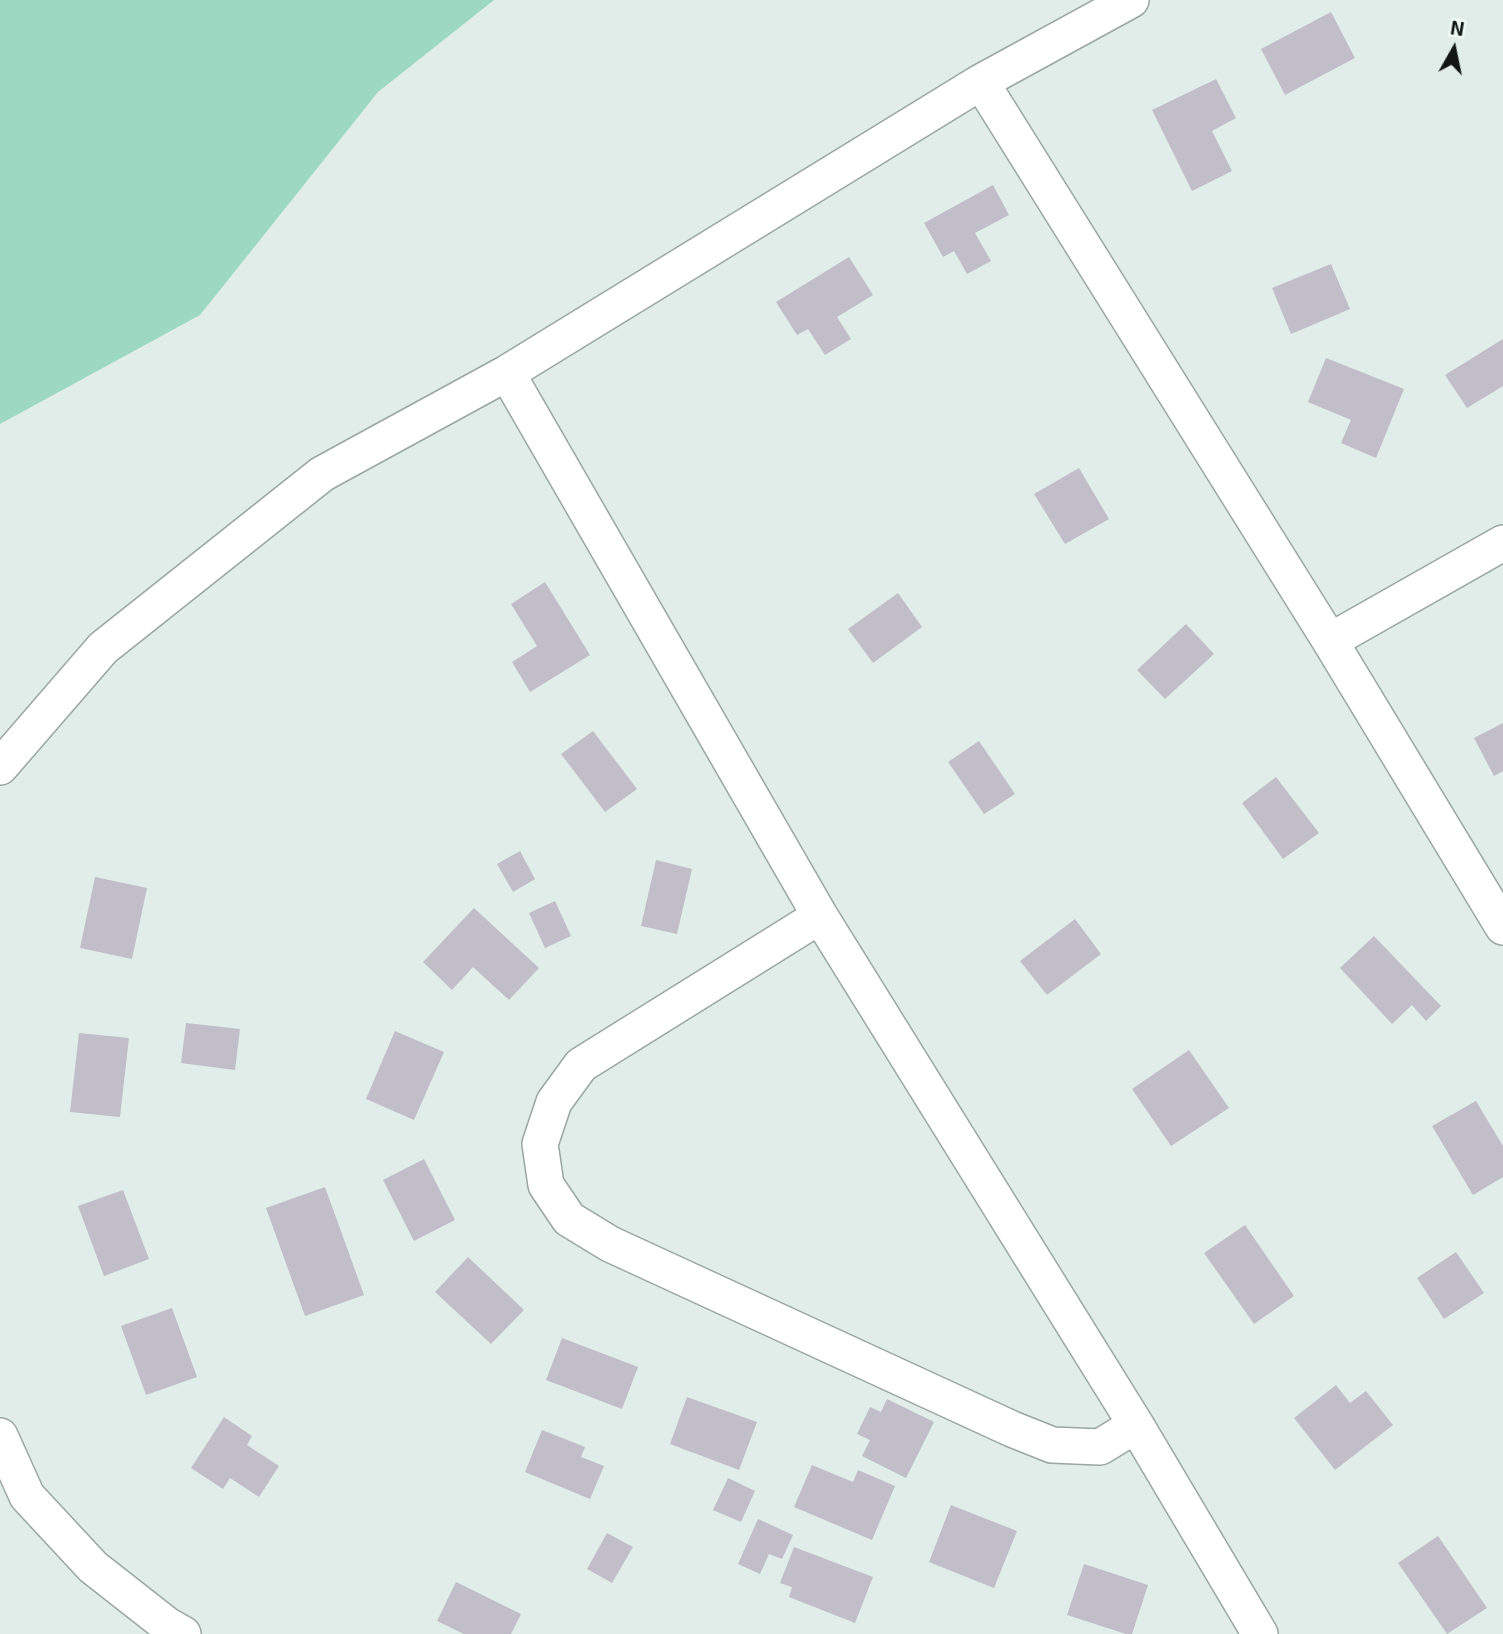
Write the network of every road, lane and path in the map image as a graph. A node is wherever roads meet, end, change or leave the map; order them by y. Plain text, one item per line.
1 (1131, 0) edge
2 (981, 82) junction
3 (507, 373) junction
4 (1503, 543) edge
5 (1330, 641) junction
6 (0, 767) edge
7 (820, 916) junction
8 (1503, 927) edge
9 (1136, 1424) junction
10 (0, 1436) edge
11 (183, 1634) edge
12 (1260, 1634) edge

1 - 2 street
2 - 3 street
2 - 5 street
3 - 6 street
3 - 7 street
4 - 5 street
5 - 8 street
7 - 9 street
7 - 9 street
9 - 12 street
10 - 11 street

